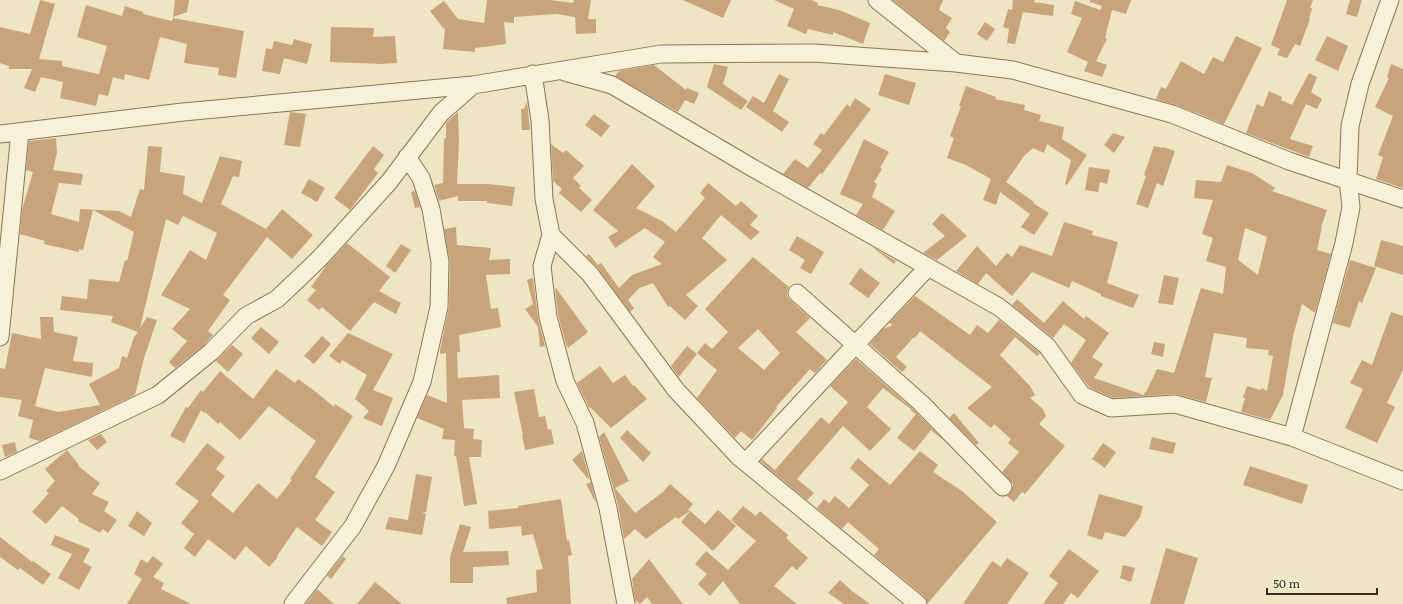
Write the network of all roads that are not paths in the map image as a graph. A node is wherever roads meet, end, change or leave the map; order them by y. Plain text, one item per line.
1 (877, 0) edge
2 (1390, 0) edge
3 (956, 63) junction
4 (558, 70) junction
5 (533, 74) junction
6 (473, 85) junction
7 (20, 132) junction
8 (0, 134) edge
9 (407, 158) junction
10 (1348, 180) junction
11 (1403, 199) edge
12 (551, 235) junction
13 (928, 267) junction
14 (797, 293) dead end
15 (0, 337) edge
16 (856, 345) junction
17 (1292, 437) junction
18 (746, 462) junction
19 (0, 471) edge
20 (1403, 481) edge
21 (1003, 487) dead end
22 (293, 604) edge
23 (626, 604) edge
24 (918, 604) edge

1 - 3 street
2 - 10 street
3 - 4 street
3 - 10 street
4 - 5 street
4 - 13 street
5 - 6 street
5 - 12 street
6 - 7 street
6 - 9 street
7 - 8 street
7 - 15 street
9 - 19 street
9 - 22 street
10 - 11 street
10 - 17 street
12 - 18 street
12 - 23 street
13 - 16 street
13 - 17 street
14 - 16 street
16 - 18 street
16 - 21 street
17 - 20 street
18 - 24 street

